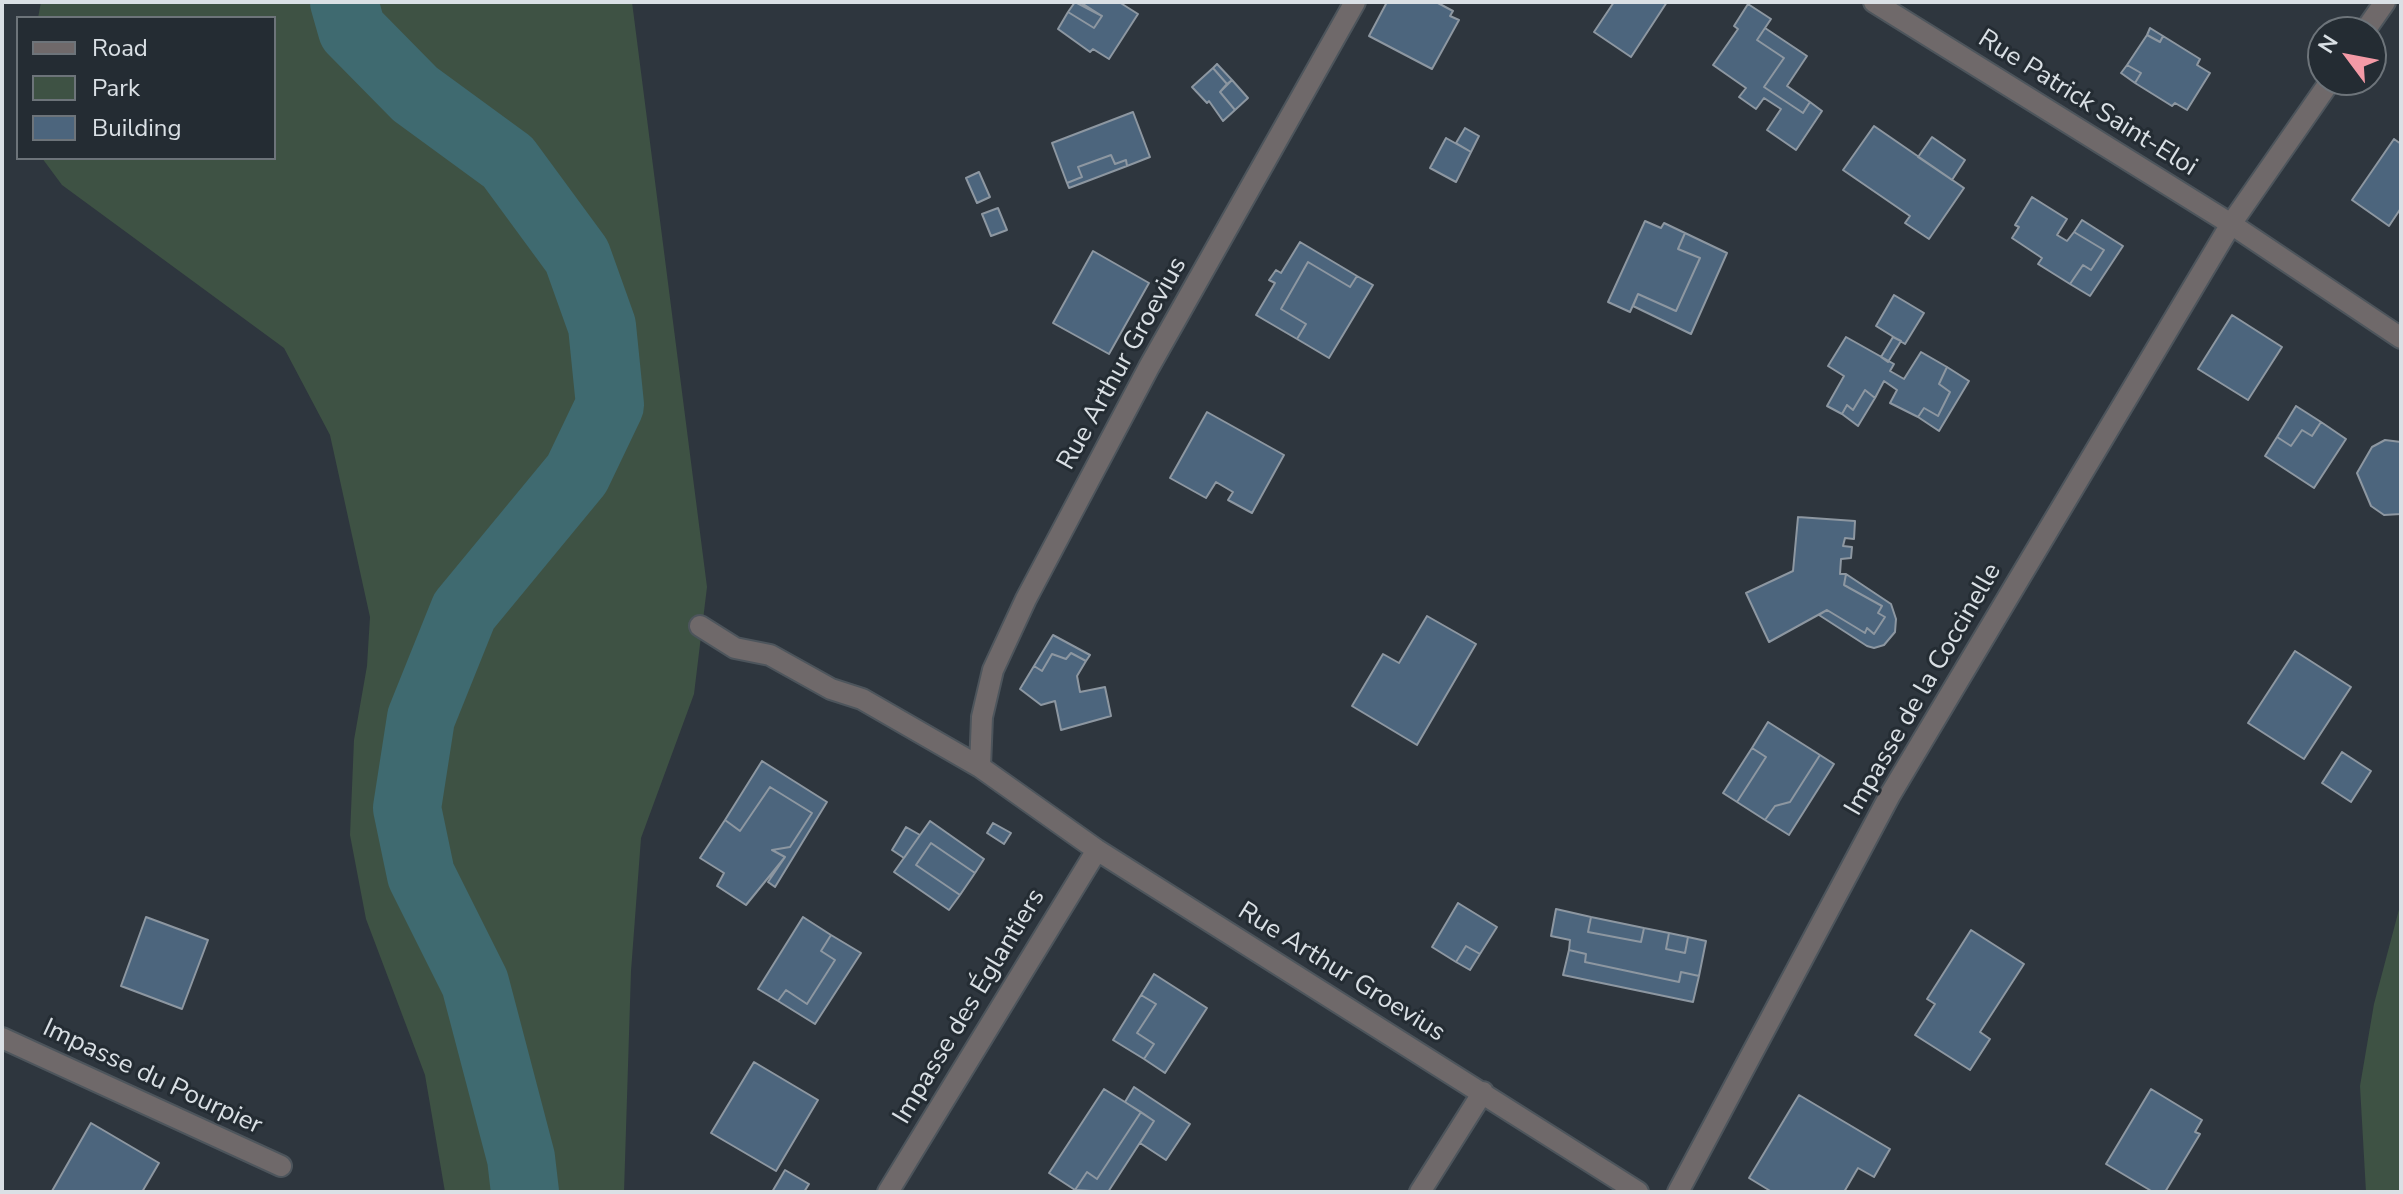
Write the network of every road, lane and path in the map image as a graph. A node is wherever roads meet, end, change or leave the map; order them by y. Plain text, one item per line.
1 (1355, 2) edge
2 (1874, 2) edge
3 (2320, 96) edge
4 (2231, 224) junction
5 (2401, 338) edge
6 (700, 626) dead end
7 (980, 767) junction
8 (1097, 850) junction
9 (2, 1038) edge
10 (1483, 1092) junction
11 (281, 1166) dead end
12 (888, 1192) edge
13 (1420, 1192) edge
14 (1638, 1192) edge
15 (1678, 1192) edge

1 - 7 street, Rue Arthur Groevius
2 - 4 street, Rue Patrick Saint-Eloi
3 - 4 street, Impasse de la Coccinelle
4 - 5 street, Rue Patrick Saint-Eloi
4 - 15 street, Impasse de la Coccinelle
6 - 7 street, Rue Arthur Groevius
7 - 8 street, Rue Arthur Groevius
8 - 10 street, Rue Arthur Groevius
8 - 12 street, Impasse des Églantiers
9 - 11 street, Impasse du Pourpier
10 - 13 street
10 - 14 street, Rue Arthur Groevius

